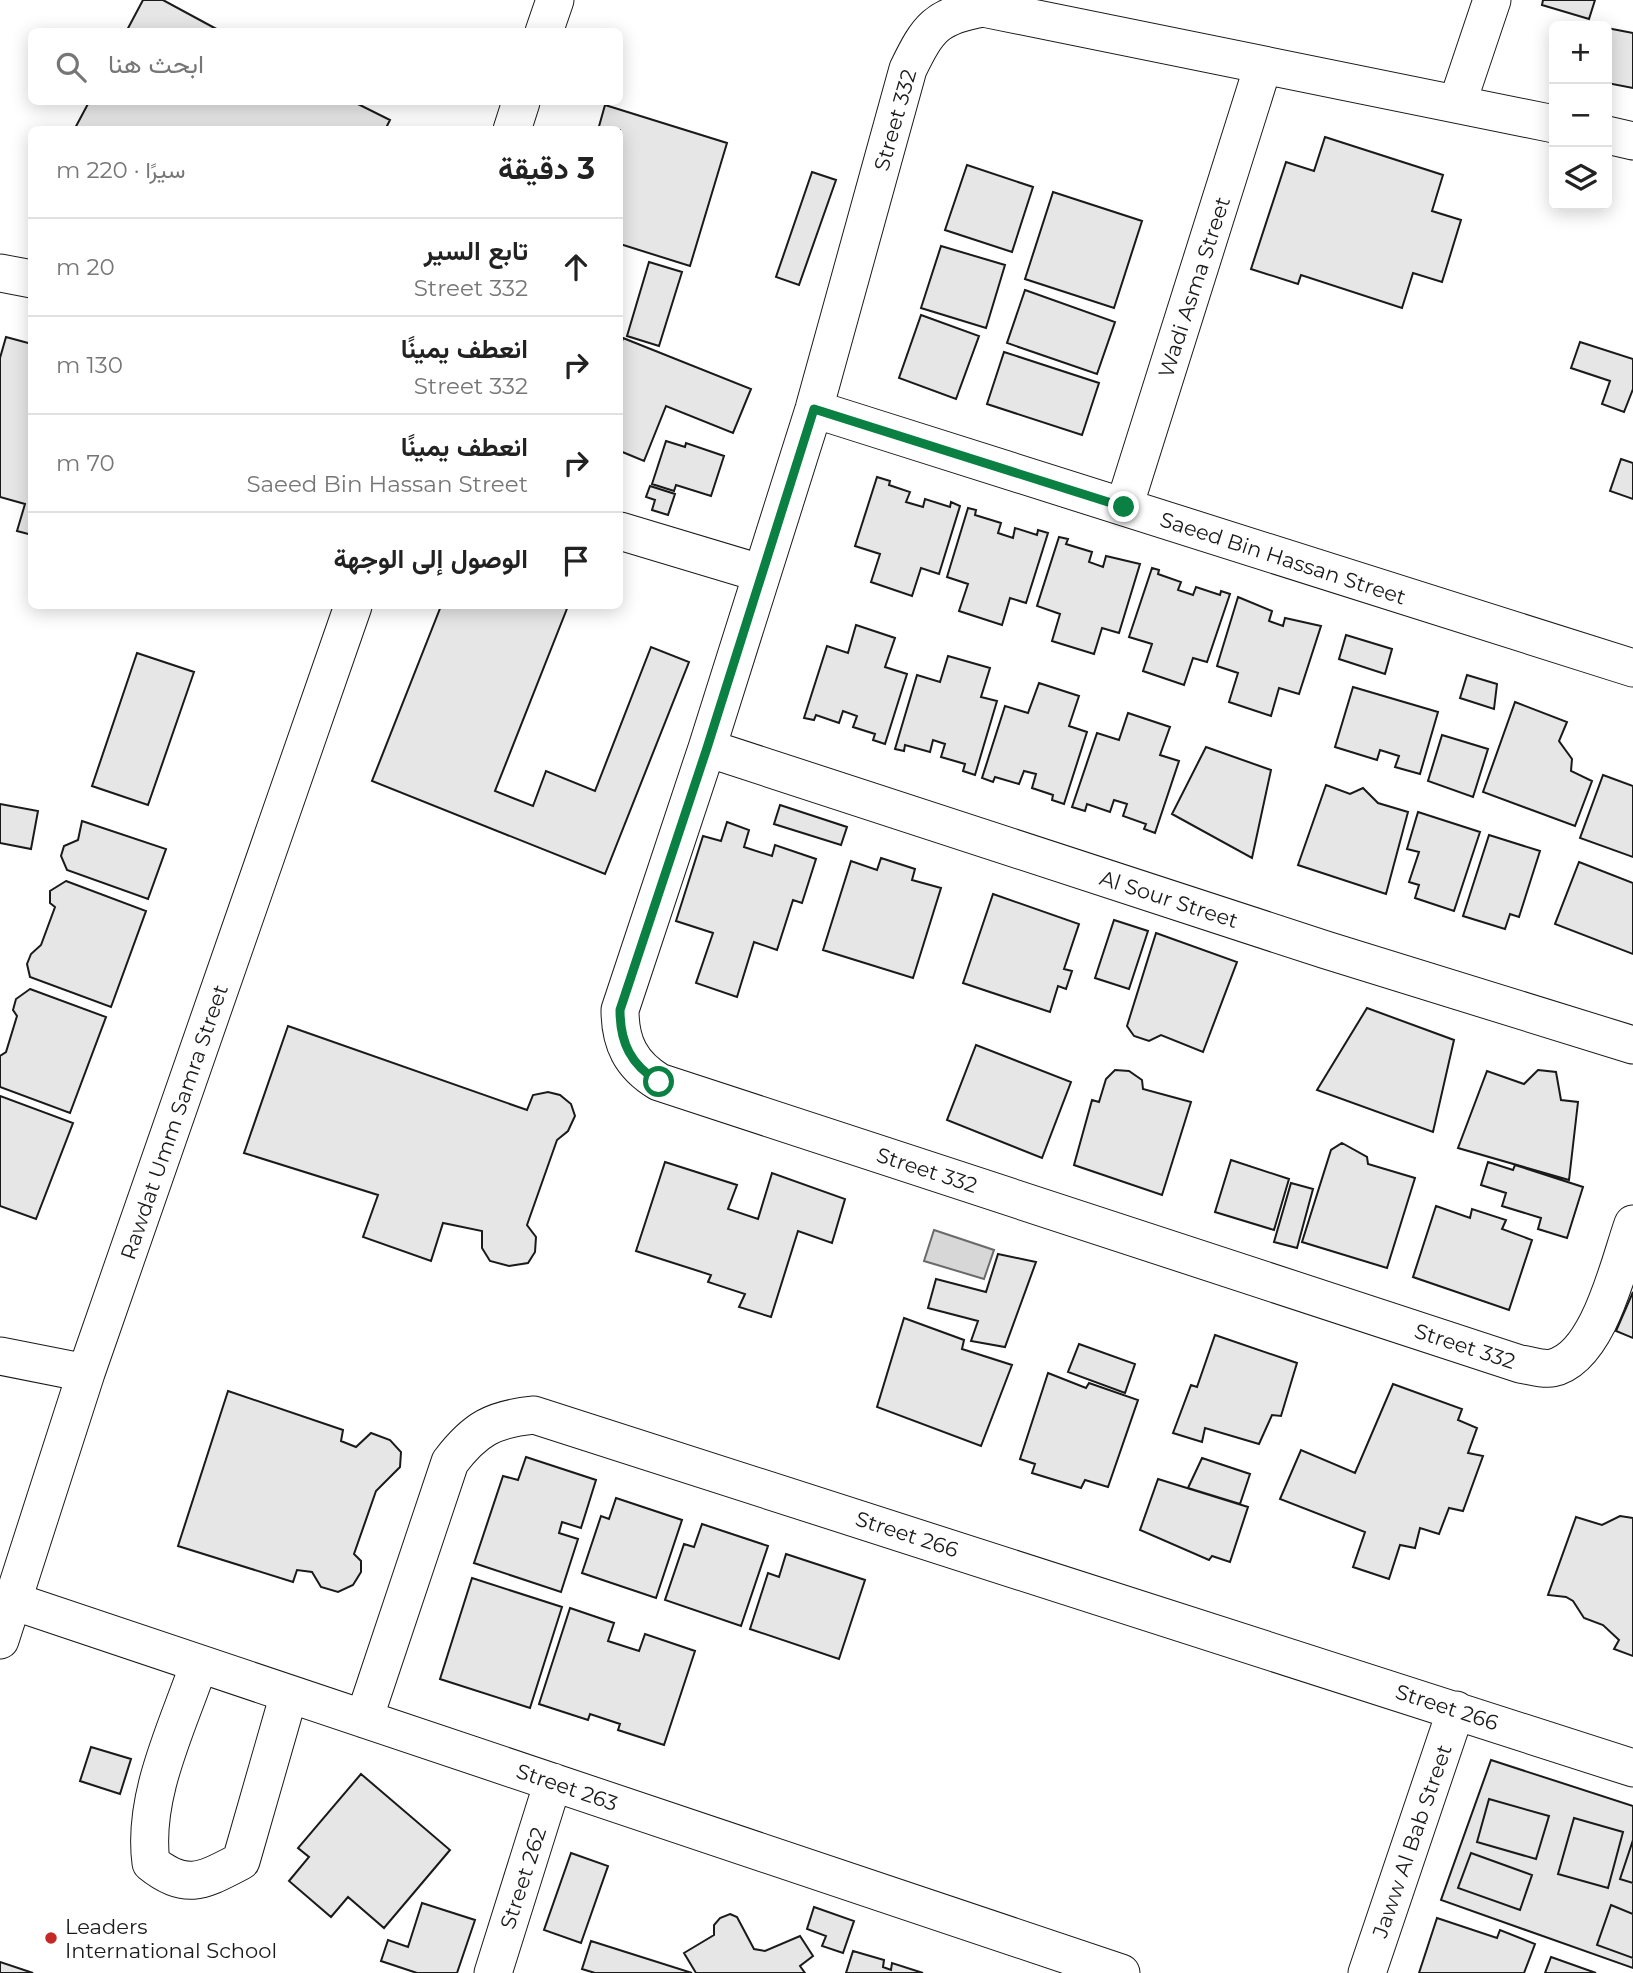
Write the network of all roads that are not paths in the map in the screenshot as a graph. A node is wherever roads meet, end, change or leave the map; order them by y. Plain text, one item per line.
1 (555, 0) edge
2 (1492, 0) edge
3 (545, 28) edge
4 (1263, 66) junction
5 (1457, 104) junction
6 (520, 105) edge
7 (1549, 123) edge
8 (513, 126) edge
9 (1612, 136) edge
10 (1633, 141) edge
11 (0, 273) edge
12 (28, 278) edge
13 (814, 409) junction
14 (1124, 507) junction
15 (623, 532) edge
16 (760, 573) junction
17 (352, 609) edge
18 (1633, 668) edge
19 (707, 748) junction
20 (1633, 1045) edge
21 (1633, 1224) edge
22 (0, 1356) edge
23 (86, 1373) junction
24 (13, 1601) junction
25 (0, 1640) edge
26 (200, 1664) junction
27 (289, 1694) junction
28 (1456, 1710) junction
29 (364, 1719) junction
30 (1633, 1768) edge
31 (554, 1782) junction
32 (493, 1973) edge
33 (1121, 1973) edge
34 (1367, 1973) edge

1 - 3 street
2 - 5 street
4 - 5 street, Street 332
4 - 13 street, Street 332
4 - 14 street, Wadi Asma Street
5 - 7 street, Street 332
6 - 8 street
9 - 10 street
11 - 12 street
13 - 14 street, Saeed Bin Hassan Street
13 - 16 street, Street 332
14 - 18 street, Saeed Bin Hassan Street
15 - 16 street
16 - 19 street, Street 332
17 - 23 street, Rawdat Umm Samra Street
19 - 20 street, Al Sour Street
19 - 21 street, Street 332
22 - 23 street
23 - 24 street, Rawdat Umm Samra Street
24 - 25 street, Rawdat Umm Samra Street
24 - 26 street, Street 263
26 - 27 street, Street 263
26 - 27 street
27 - 29 street, Street 263
28 - 29 street, Street 266
28 - 30 street, Street 266
28 - 34 street, Jaww Al Bab Street
29 - 31 street, Street 263
31 - 32 street, Street 262
31 - 33 street, Street 263

